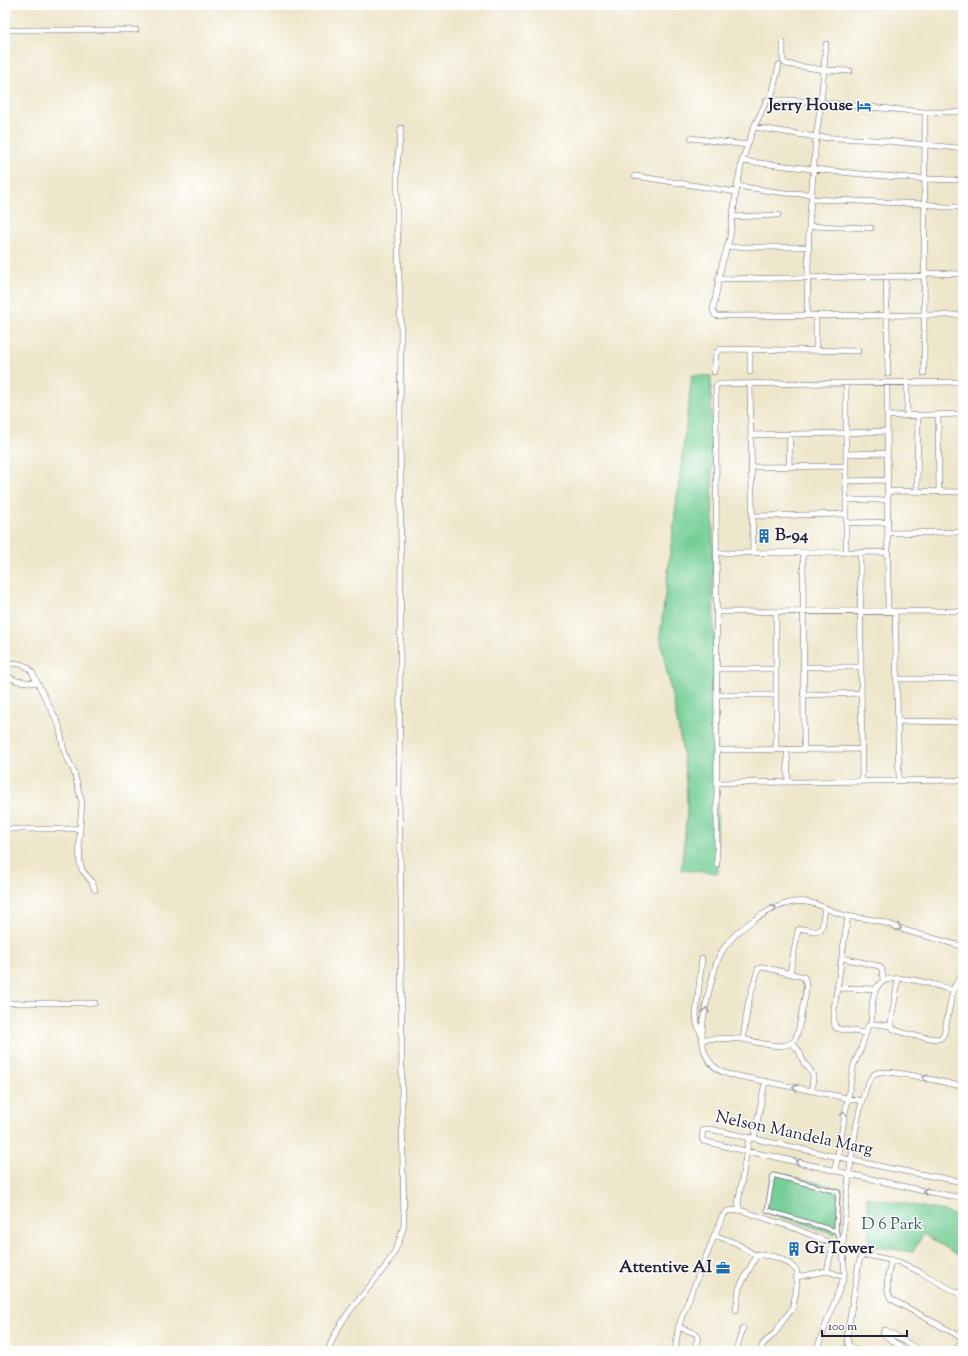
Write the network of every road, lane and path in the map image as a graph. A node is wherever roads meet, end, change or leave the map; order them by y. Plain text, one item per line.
1 (5, 30) edge
2 (136, 30) dead end
3 (783, 43) dead end
4 (826, 44) dead end
5 (779, 65) dead end
6 (824, 70) junction
7 (850, 71) dead end
8 (771, 99) junction
9 (821, 103) junction
10 (925, 112) junction
11 (963, 112) edge
12 (754, 127) junction
13 (401, 128) dead end
14 (816, 137) junction
15 (691, 138) dead end
16 (747, 145) junction
17 (925, 145) junction
18 (958, 148) dead end
19 (742, 161) junction
20 (814, 169) junction
21 (635, 176) dead end
22 (925, 179) junction
23 (956, 180) dead end
24 (736, 189) junction
25 (811, 196) junction
26 (926, 204) junction
27 (963, 208) edge
28 (778, 215) dead end
29 (732, 216) junction
30 (808, 226) junction
31 (871, 228) dead end
32 (727, 247) junction
33 (808, 247) junction
34 (925, 274) junction
35 (963, 274) edge
36 (886, 276) junction
37 (807, 277) junction
38 (718, 279) junction
39 (887, 315) junction
40 (924, 315) junction
41 (963, 315) edge
42 (807, 316) junction
43 (816, 316) junction
44 (750, 350) junction
45 (816, 351) junction
46 (858, 351) dead end
47 (714, 372) dead end
48 (750, 372) dead end
49 (924, 373) dead end
50 (888, 374) dead end
51 (907, 382) junction
52 (963, 382) edge
53 (846, 383) junction
54 (887, 383) junction
55 (750, 384) junction
56 (963, 414) edge
57 (918, 415) junction
58 (938, 415) junction
59 (887, 416) junction
60 (907, 416) junction
61 (887, 431) junction
62 (846, 433) junction
63 (790, 434) junction
64 (751, 435) junction
65 (887, 453) junction
66 (846, 454) junction
67 (790, 466) junction
68 (846, 466) junction
69 (751, 467) junction
70 (887, 480) junction
71 (846, 481) junction
72 (888, 492) junction
73 (917, 492) junction
74 (939, 492) junction
75 (963, 492) edge
76 (846, 500) junction
77 (888, 500) junction
78 (846, 514) junction
79 (752, 516) junction
80 (888, 522) junction
81 (846, 523) junction
82 (963, 532) edge
83 (888, 533) junction
84 (846, 552) junction
85 (860, 552) junction
86 (888, 552) junction
87 (716, 553) junction
88 (752, 553) junction
89 (803, 553) junction
90 (888, 611) junction
91 (895, 611) junction
92 (963, 611) edge
93 (716, 612) junction
94 (776, 612) junction
95 (803, 612) junction
96 (861, 612) junction
97 (5, 663) edge
98 (861, 666) junction
99 (803, 667) junction
100 (717, 669) junction
101 (776, 669) junction
102 (5, 675) edge
103 (897, 679) junction
104 (963, 679) edge
105 (37, 683) junction
106 (861, 694) junction
107 (717, 695) junction
108 (776, 695) junction
109 (803, 695) junction
110 (898, 721) junction
111 (963, 722) edge
112 (776, 749) junction
113 (787, 749) junction
114 (804, 749) junction
115 (862, 749) junction
116 (717, 750) junction
117 (963, 780) edge
118 (862, 781) junction
119 (899, 781) junction
120 (788, 782) junction
121 (717, 783) junction
122 (79, 828) junction
123 (5, 829) edge
124 (717, 864) dead end
125 (94, 890) dead end
126 (825, 908) junction
127 (848, 916) junction
128 (963, 947) edge
129 (702, 958) dead end
130 (842, 958) junction
131 (790, 973) junction
132 (963, 973) edge
133 (898, 979) junction
134 (883, 981) junction
135 (837, 988) junction
136 (876, 989) junction
137 (953, 990) junction
138 (5, 1003) edge
139 (94, 1003) dead end
140 (871, 1024) junction
141 (891, 1026) junction
142 (865, 1033) junction
143 (702, 1038) junction
144 (743, 1039) junction
145 (792, 1043) junction
146 (765, 1082) junction
147 (963, 1084) edge
148 (812, 1091) junction
149 (847, 1098) junction
150 (862, 1101) junction
151 (751, 1138) junction
152 (746, 1151) junction
153 (837, 1157) junction
154 (851, 1159) junction
155 (835, 1170) junction
156 (849, 1173) junction
157 (963, 1182) edge
158 (963, 1198) edge
159 (740, 1210) junction
160 (836, 1231) junction
161 (714, 1235) junction
162 (832, 1244) junction
163 (843, 1248) junction
164 (757, 1255) junction
165 (891, 1260) junction
166 (827, 1271) junction
167 (797, 1277) junction
168 (844, 1277) junction
169 (963, 1296) edge
170 (736, 1310) dead end
171 (678, 1327) junction
172 (743, 1328) dead end
173 (963, 1339) edge
174 (328, 1351) edge
175 (675, 1351) edge
176 (694, 1351) edge
177 (736, 1351) edge
178 (760, 1351) edge
179 (816, 1351) edge
180 (855, 1351) edge
181 (905, 1351) edge
182 (920, 1351) edge
183 (956, 1351) edge

1 - 2 street
3 - 6 street
4 - 6 street
5 - 8 street
6 - 7 street
6 - 9 street
8 - 9 street
8 - 12 street
9 - 10 street
9 - 14 street
10 - 11 street
10 - 17 street
12 - 14 street
12 - 16 street
13 - 174 street
14 - 17 street
14 - 20 street
15 - 16 street
16 - 19 street
17 - 18 street
17 - 22 street
19 - 20 street
19 - 24 street
20 - 22 street
20 - 25 street
21 - 24 street
22 - 23 street
22 - 26 street
24 - 25 street
24 - 29 street
25 - 26 street
25 - 30 street
26 - 27 street
26 - 34 street
28 - 29 street
29 - 32 street
30 - 31 street
30 - 33 street
32 - 33 street
32 - 38 street
33 - 37 street
34 - 35 street
34 - 36 street
34 - 40 street
36 - 37 street
36 - 39 street
37 - 38 street
37 - 42 street
38 - 42 street
39 - 40 street
39 - 43 street
39 - 50 street
40 - 41 street
40 - 49 street
42 - 43 street
43 - 45 street
44 - 45 street
44 - 47 street
44 - 48 street
45 - 46 street
51 - 52 street
51 - 54 street
51 - 60 street
53 - 54 street
53 - 55 street
53 - 62 street
54 - 59 street
55 - 64 street
55 - 87 street
56 - 58 street
57 - 58 street
57 - 60 street
57 - 73 street
58 - 74 street
59 - 60 street
59 - 61 street
61 - 62 street
61 - 65 street
62 - 63 street
62 - 66 street
63 - 64 street
63 - 67 street
64 - 69 street
65 - 66 street
65 - 70 street
66 - 68 street
67 - 68 street
67 - 69 street
68 - 71 street
69 - 79 street
70 - 71 street
70 - 72 street
71 - 76 street
72 - 73 street
72 - 77 street
73 - 74 street
74 - 75 street
76 - 77 street
76 - 78 street
77 - 80 street
78 - 79 street
78 - 81 street
79 - 88 street
80 - 81 street
80 - 83 street
81 - 84 street
82 - 83 street
83 - 86 street
84 - 85 street
84 - 89 street
85 - 86 street
85 - 96 street
86 - 90 street
87 - 88 street
87 - 93 street
88 - 89 street
89 - 95 street
90 - 91 street
90 - 96 street
91 - 92 street
91 - 103 street
93 - 94 street
93 - 100 street
94 - 95 street
94 - 101 street
95 - 96 street
95 - 99 street
96 - 98 street
97 - 105 street
98 - 99 street
98 - 106 street
99 - 109 street
100 - 101 street
100 - 107 street
101 - 108 street
102 - 105 street
103 - 104 street
103 - 110 street
105 - 122 street
106 - 109 street
106 - 115 street
107 - 108 street
107 - 116 street
108 - 112 street
109 - 114 street
110 - 111 street
110 - 119 street
112 - 113 street
112 - 116 street
113 - 114 street
113 - 120 street
114 - 115 street
115 - 118 street
116 - 121 street
117 - 119 street
118 - 119 street
118 - 120 street
120 - 121 street
121 - 124 street
122 - 123 street
122 - 125 street
126 - 127 street
126 - 131 street
143 -> 126 street
127 -> 128 street
127 - 130 street
129 - 143 street
130 - 134 street
130 - 135 street
131 - 144 street
131 - 145 street
132 - 137 street
133 - 134 street
133 - 137 street
133 - 141 street
134 - 136 street
135 - 136 street
135 - 142 street
136 - 140 street
137 - 141 street
138 - 139 street
140 - 141 street
140 - 142 street
142 - 149 street
143 - 144 street
143 - 146 street
144 - 145 street
145 - 148 street
148 -> 146 street
146 - 151 street
147 -> 150 street
148 - 149 street
149 - 150 street
153 -> 149 street
150 - 154 street
151 - 152 street
151 - 152 street, Nelson Mandela Marg
151 - 153 street, Nelson Mandela Marg
155 -> 152 street, Nelson Mandela Marg
152 - 159 street
153 - 154 street, Nelson Mandela Marg
153 - 155 street
154 - 156 street
154 - 157 street, Nelson Mandela Marg
155 - 156 street, Nelson Mandela Marg
158 -> 156 street, Nelson Mandela Marg
156 - 163 street
159 - 161 street
159 - 162 street
160 - 160 street
160 - 163 street
161 - 164 street
161 - 171 street
162 - 163 street
162 - 166 street
163 - 168 street
164 - 167 street
164 - 170 street
165 - 169 street
165 - 173 street
165 - 180 street
166 - 167 street
166 - 168 street
167 - 178 street
168 - 179 street
171 - 175 street
171 - 176 street
172 - 177 street
173 - 183 street
181 - 182 street

